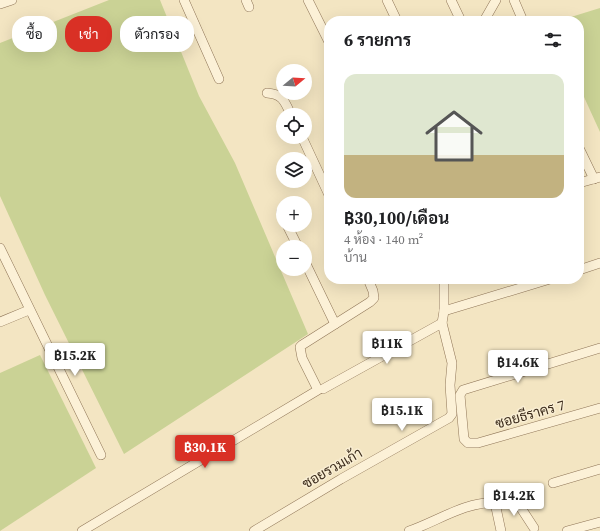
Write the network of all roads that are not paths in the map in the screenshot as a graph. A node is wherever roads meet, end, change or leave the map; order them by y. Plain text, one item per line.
1 (12, 0) edge
2 (184, 0) edge
3 (308, 0) edge
4 (387, 0) edge
5 (451, 0) edge
6 (496, 0) edge
7 (514, 0) edge
8 (0, 4) edge
9 (395, 16) edge
10 (459, 16) edge
11 (487, 16) edge
12 (521, 16) edge
13 (324, 32) edge
14 (218, 79) dead end
15 (267, 93) dead end
16 (288, 108) edge
17 (305, 144) edge
18 (584, 156) edge
19 (597, 178) edge
20 (584, 182) edge
21 (324, 184) edge
22 (1, 255) edge
23 (600, 263) edge
24 (584, 268) edge
25 (312, 276) edge
26 (370, 284) edge
27 (444, 284) edge
28 (533, 284) edge
29 (29, 310) junction
30 (444, 311) junction
31 (0, 322) edge
32 (442, 323) junction
33 (335, 324) junction
34 (600, 348) edge
35 (323, 389) dead end
36 (600, 408) edge
37 (101, 454) dead end
38 (600, 469) edge
39 (553, 483) dead end
40 (495, 503) junction
41 (600, 522) edge
42 (534, 528) dead end
43 (82, 531) edge
44 (254, 531) edge
45 (409, 531) edge
46 (501, 531) edge
47 (567, 531) edge

1 - 8 street
2 - 14 street
3 - 13 street
4 - 9 street
5 - 10 street
6 - 11 street
7 - 12 street
15 - 16 street
17 - 21 street
18 - 19 street
19 - 20 street
22 - 29 street
23 - 24 street
25 - 33 street
26 - 33 street
27 - 30 street, ซอยรวมเก้า
28 - 30 street
29 - 31 street
29 - 37 street
30 - 32 street, ซอยรวมเก้า
32 - 35 street
32 - 44 street, ซอยรวมเก้า
33 - 43 street
34 - 36 street, ซอยธีราคร 7
38 - 39 street
40 - 42 street
40 - 45 street
40 - 46 street
41 - 47 street

